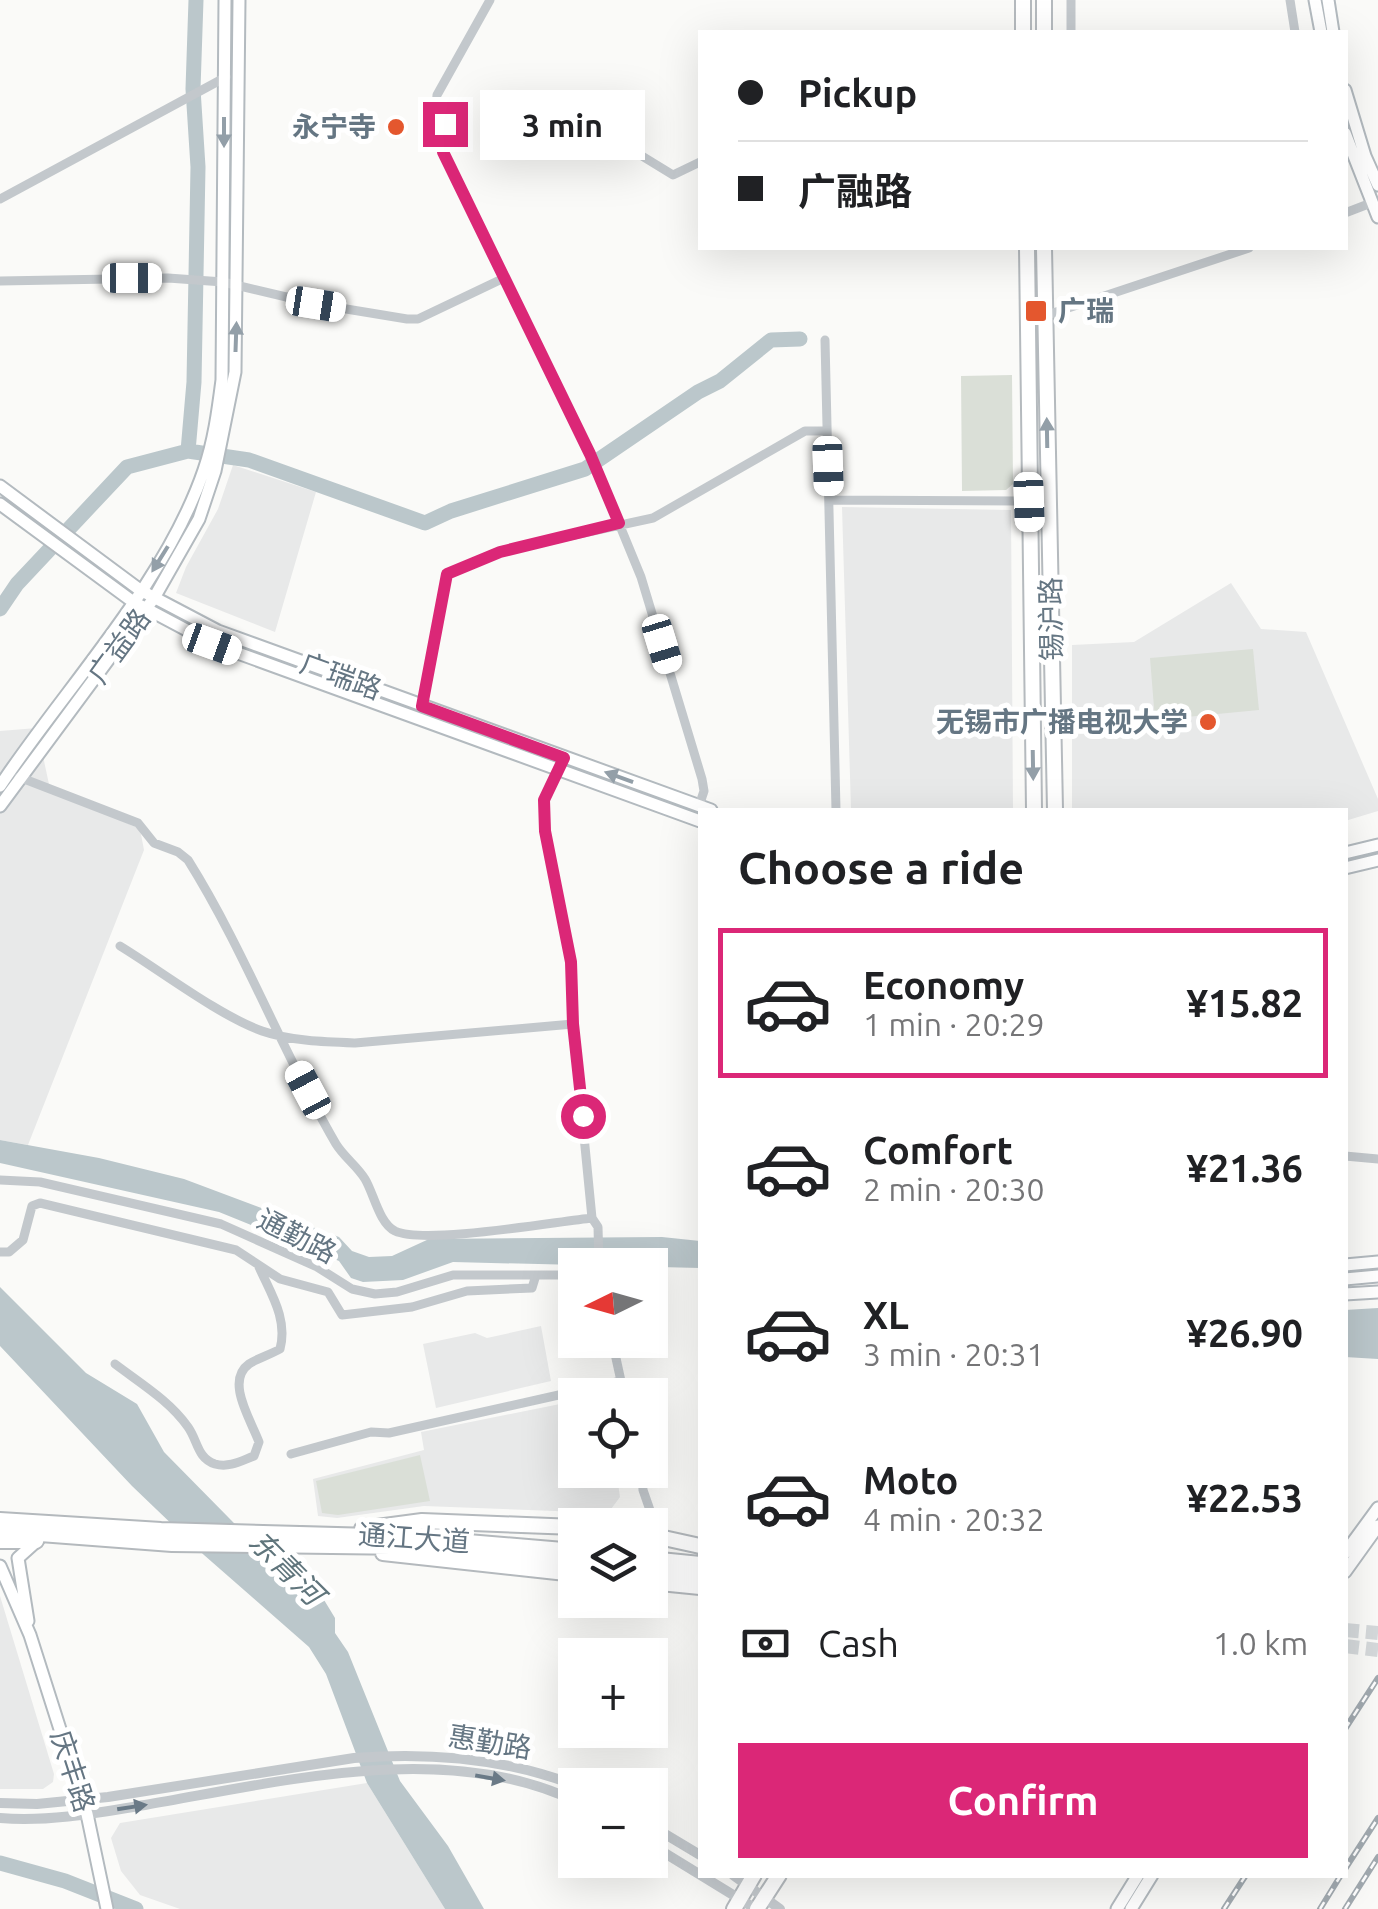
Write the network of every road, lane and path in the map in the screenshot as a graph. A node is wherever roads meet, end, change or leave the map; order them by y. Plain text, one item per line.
1 (225, 0) edge
2 (239, 0) edge
3 (490, 0) edge
4 (1023, 0) edge
5 (1044, 0) edge
6 (1070, 0) edge
7 (1290, 0) edge
8 (1315, 0) edge
9 (1328, 0) edge
10 (1024, 30) edge
11 (1044, 30) edge
12 (1071, 30) edge
13 (1295, 30) edge
14 (1321, 30) edge
15 (1333, 30) edge
16 (238, 70) junction
17 (218, 81) junction
18 (1348, 100) edge
19 (575, 115) dead end
20 (1348, 140) edge
21 (698, 163) edge
22 (1378, 185) edge
23 (0, 199) edge
24 (1374, 202) edge
25 (1348, 212) edge
26 (1378, 217) edge
27 (1027, 250) edge
28 (1044, 250) edge
29 (1244, 250) edge
30 (504, 278) junction
31 (0, 281) edge
32 (223, 282) junction
33 (238, 284) junction
34 (1045, 315) junction
35 (1029, 321) junction
36 (825, 340) dead end
37 (827, 430) junction
38 (220, 432) junction
39 (209, 472) junction
40 (0, 486) edge
41 (830, 500) junction
42 (1029, 502) junction
43 (0, 504) edge
44 (619, 523) junction
45 (140, 590) junction
46 (154, 598) junction
47 (132, 602) junction
48 (146, 610) junction
49 (422, 706) junction
50 (561, 764) junction
51 (9, 780) edge
52 (0, 806) edge
53 (705, 808) edge
54 (836, 808) edge
55 (1034, 808) edge
56 (1055, 808) edge
57 (698, 820) edge
58 (1378, 845) edge
59 (1348, 852) edge
60 (1378, 860) edge
61 (1348, 867) edge
62 (120, 946) dead end
63 (573, 1024) junction
64 (278, 1035) junction
65 (1348, 1156) edge
66 (1378, 1159) edge
67 (0, 1180) edge
68 (195, 1218) junction
69 (595, 1223) junction
70 (190, 1238) junction
71 (597, 1248) edge
72 (0, 1252) edge
73 (1378, 1262) edge
74 (258, 1265) junction
75 (1348, 1265) edge
76 (558, 1275) edge
77 (536, 1276) junction
78 (1378, 1276) edge
79 (1348, 1279) edge
80 (1378, 1292) edge
81 (1348, 1294) edge
82 (115, 1364) dead end
83 (558, 1395) edge
84 (291, 1454) dead end
85 (1378, 1508) edge
86 (2, 1522) edge
87 (558, 1526) edge
88 (1378, 1526) edge
89 (340, 1534) junction
90 (43, 1538) junction
91 (668, 1539) edge
92 (0, 1541) edge
93 (698, 1546) edge
94 (358, 1547) junction
95 (1348, 1549) edge
96 (558, 1550) edge
97 (558, 1560) edge
98 (668, 1561) edge
99 (698, 1564) edge
100 (0, 1566) edge
101 (1348, 1568) edge
102 (558, 1572) edge
103 (668, 1572) edge
104 (698, 1575) edge
105 (668, 1584) edge
106 (698, 1587) edge
107 (30, 1635) junction
108 (558, 1779) edge
109 (558, 1794) edge
110 (83, 1800) junction
111 (0, 1804) edge
112 (87, 1814) junction
113 (0, 1818) edge
114 (668, 1836) edge
115 (698, 1854) edge
116 (668, 1857) edge
117 (777, 1878) edge
118 (1136, 1878) edge
119 (1150, 1878) edge
120 (751, 1880) edge
121 (736, 1905) edge
122 (759, 1905) edge
123 (107, 1909) edge
124 (780, 1909) edge
125 (1116, 1909) edge
126 (1131, 1909) edge

1 - 17 main road
2 - 16 main road
3 - 30 street
4 - 10 main road
5 - 11 main road
6 - 12 street
7 - 13 street
8 - 14 main road
9 - 15 main road
16 - 17 street
16 - 33 main road
17 - 23 street
17 -> 32 main road
18 - 22 main road
19 - 21 street
20 - 24 main road
24 - 25 street
24 - 26 main road
27 - 35 main road, 锡沪路
28 - 34 main road, 锡沪路
29 - 34 street
30 - 33 street
30 - 44 street
31 - 32 street
32 - 33 street
32 - 38 main road
38 -> 33 main road
34 - 35 street
56 -> 34 main road, 锡沪路
35 - 42 main road, 锡沪路
36 - 37 street
37 - 41 street
37 - 44 street
38 - 39 main road
39 -> 45 main road, 广益路
39 - 46 main road, 广益路
40 - 45 main road, 广瑞路
41 - 42 street
41 - 54 street
42 -> 55 main road, 锡沪路
43 - 47 main road, 广瑞路
44 - 49 street
44 - 53 street
45 - 46 main road, 广瑞路
45 - 47 main road, 广益路
46 - 48 main road, 广益路
46 - 49 main road, 广瑞路
47 - 48 main road, 广瑞路
47 - 51 main road, 广益路
48 - 50 main road, 广瑞路
48 - 51 main road, 广益路
49 - 50 main road, 广瑞路
53 -> 50 main road, 广瑞路
50 - 57 main road, 广瑞路
50 - 63 street
51 - 52 main road, 广益路
51 - 64 street
58 - 59 main road
60 - 61 main road
62 - 64 street
63 - 64 street
63 - 69 street
64 - 69 street
65 - 66 street
67 - 68 street, 通勤路
68 - 70 street
68 - 77 street, 通勤路
69 - 71 street
70 - 72 street
70 - 74 street
73 - 75 main road
74 - 77 street
74 - 82 street
76 - 77 street, 通勤路
78 - 79 main road
80 - 81 main road
83 - 84 street
85 - 95 main road
86 - 89 main road, 通江大道
86 - 90 main road
87 - 89 main road
88 - 101 main road
89 - 96 main road, 通江大道
90 - 92 main road
90 - 94 main road, 通江大道
90 - 107 main road
91 - 93 main road
94 - 97 main road, 通江大道
94 - 102 main road
98 - 99 main road
100 - 107 main road
103 - 104 main road
105 - 106 main road
107 - 110 main road, 庆丰路
108 - 110 street, 惠勤路
112 -> 109 street, 惠勤路
110 - 111 street, 惠勤路
110 - 112 main road, 庆丰路
112 - 113 street, 惠勤路
112 - 123 main road, 庆丰路
114 - 115 street
116 - 121 street
117 - 122 main road
118 - 125 main road
119 - 126 main road
120 - 121 main road
120 - 122 street
121 - 122 street
122 - 124 street

